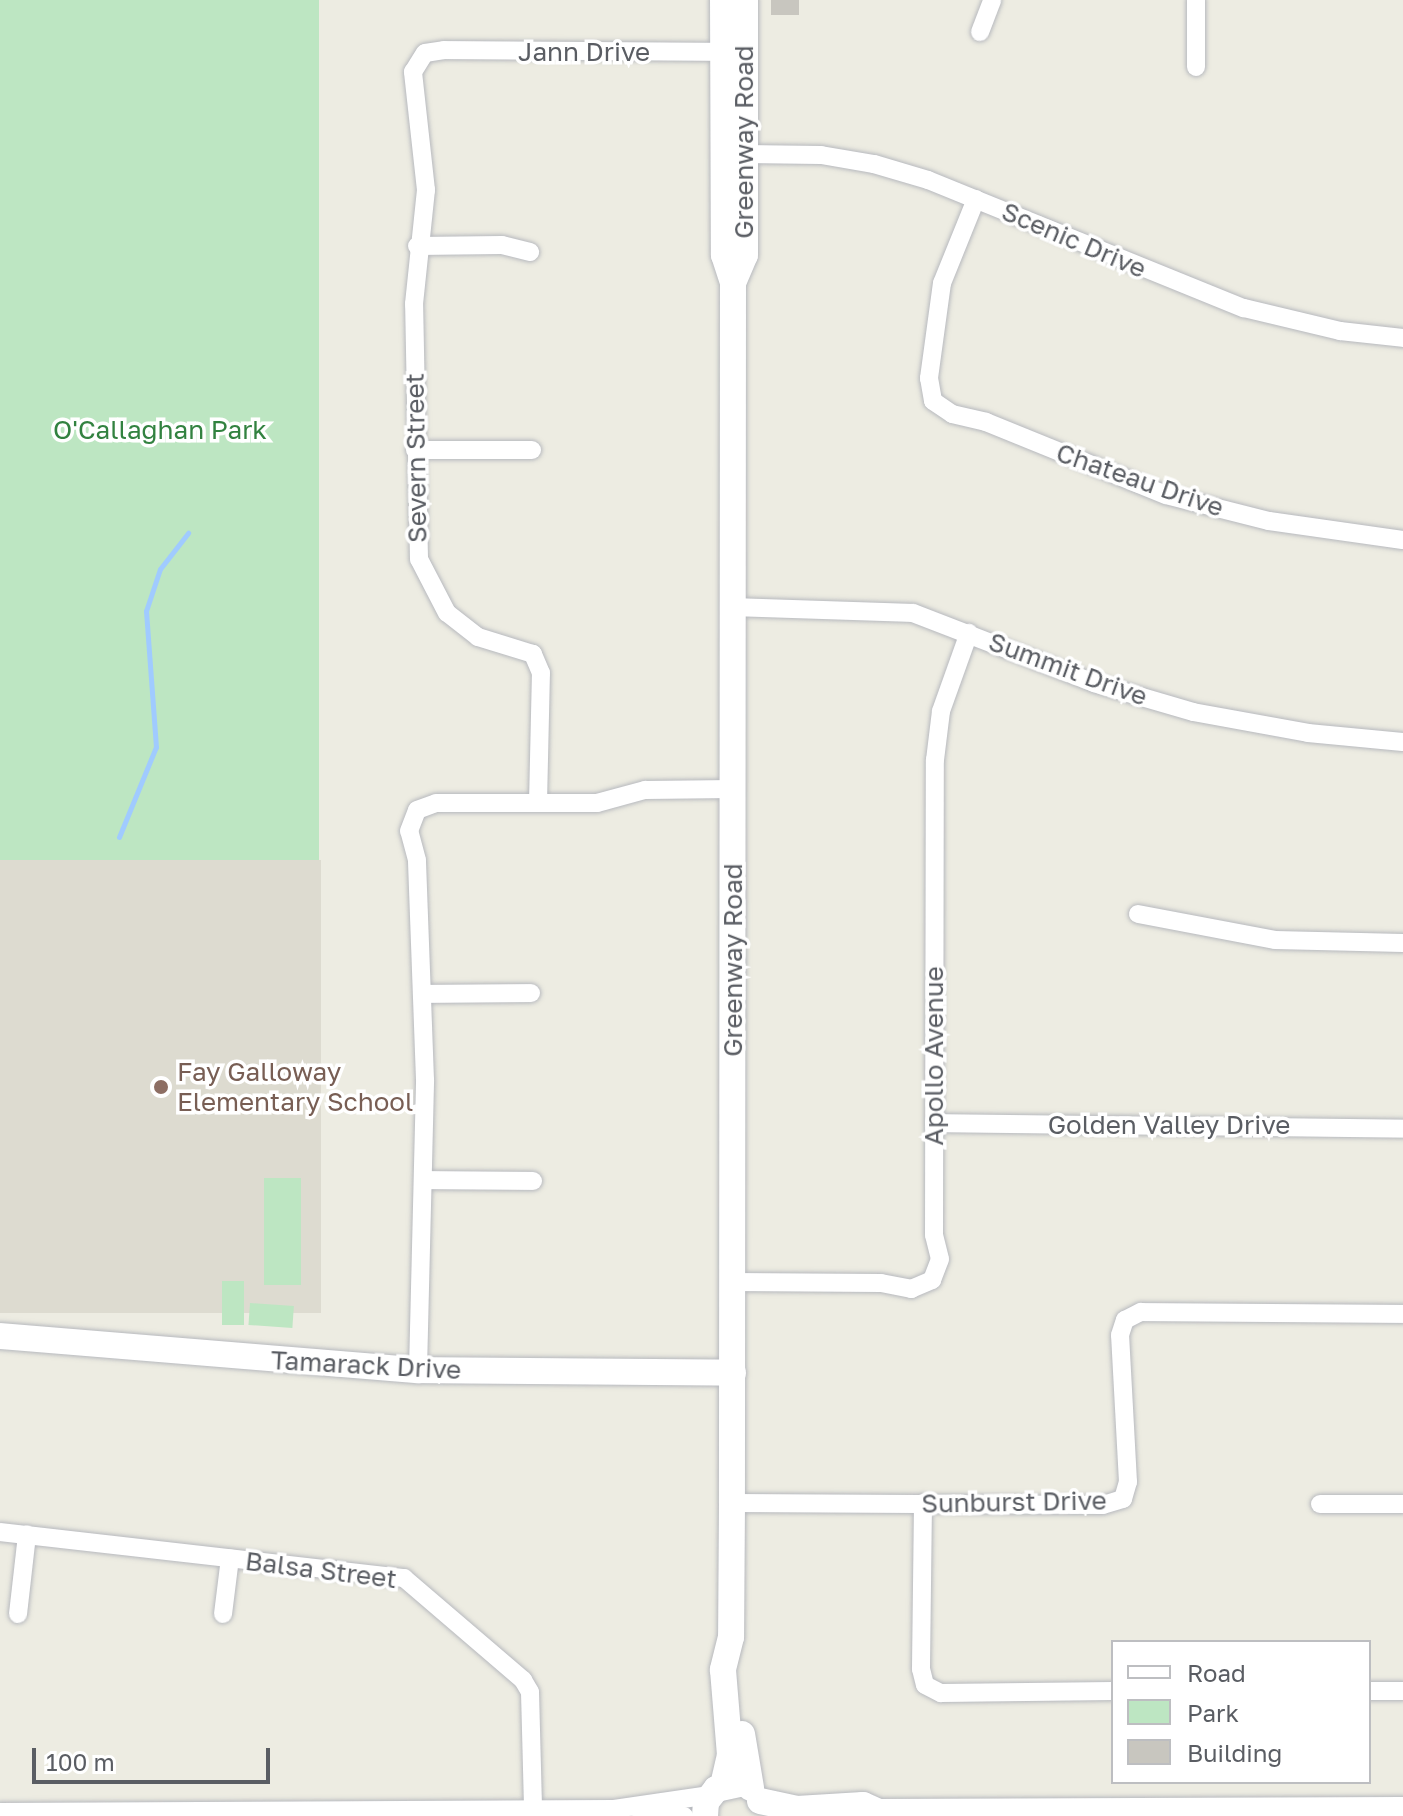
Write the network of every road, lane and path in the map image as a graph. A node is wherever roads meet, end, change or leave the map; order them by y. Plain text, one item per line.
1 (723, 0) edge
2 (745, 0) edge
3 (992, 0) edge
4 (1196, 0) edge
5 (980, 32) dead end
6 (733, 52) junction
7 (425, 53) joint
8 (1196, 67) dead end
9 (744, 154) junction
10 (976, 199) junction
11 (417, 246) junction
12 (530, 252) dead end
13 (733, 283) junction
14 (1403, 338) edge
15 (415, 450) junction
16 (532, 450) dead end
17 (1403, 540) edge
18 (733, 607) junction
19 (969, 633) junction
20 (1403, 742) edge
21 (733, 789) junction
22 (538, 803) junction
23 (1138, 914) dead end
24 (1403, 943) edge
25 (531, 993) dead end
26 (422, 994) junction
27 (934, 1123) junction
28 (1403, 1129) edge
29 (423, 1180) junction
30 (533, 1181) dead end
31 (732, 1282) junction
32 (1403, 1314) edge
33 (0, 1336) edge
34 (418, 1370) junction
35 (733, 1373) junction
36 (732, 1503) junction
37 (923, 1503) junction
38 (1320, 1504) dead end
39 (1403, 1504) edge
40 (0, 1532) edge
41 (27, 1535) junction
42 (230, 1558) junction
43 (18, 1614) dead end
44 (223, 1614) dead end
45 (731, 1637) junction
46 (1111, 1691) edge
47 (1371, 1691) edge
48 (1403, 1691) edge
49 (713, 1798) edge
50 (758, 1802) edge
51 (634, 1807) junction
52 (533, 1810) junction
53 (1403, 1810) edge
54 (0, 1812) edge
55 (614, 1812) edge
56 (430, 1813) edge
57 (66, 1814) edge
58 (875, 1814) edge
59 (1127, 1814) edge
60 (684, 1816) edge

1 - 6 street, Greenway Road
2 - 6 street, Greenway Road
3 - 5 street
4 - 8 street
6 - 7 street, Jann Drive
6 - 9 street, Greenway Road
6 - 13 street, Greenway Road
7 - 11 street, Severn Street
9 - 10 street, Scenic Drive
9 - 13 street, Greenway Road
10 - 14 street, Scenic Drive
10 - 17 street, Chateau Drive
11 - 12 street
11 - 15 street, Severn Street
13 - 18 street, Greenway Road
15 - 16 street
15 - 22 street, Severn Street
18 - 19 street, Summit Drive
18 - 21 street, Greenway Road
19 - 20 street, Summit Drive
19 - 27 street, Apollo Avenue
21 - 22 street
21 - 31 street, Greenway Road
22 - 26 street
23 - 24 street
25 - 26 street
26 - 29 street
27 - 28 street, Golden Valley Drive
27 - 31 street, Apollo Avenue
29 - 30 street
29 - 34 street
31 - 35 street, Greenway Road
32 - 37 street, Sunburst Drive
33 - 34 street, Tamarack Drive
34 - 35 street, Tamarack Drive
35 - 36 street, Greenway Road
36 - 37 street, Sunburst Drive
36 - 45 street, Greenway Road
37 - 46 street
38 - 39 street
40 - 41 street, Balsa Street
41 - 42 street, Balsa Street
41 - 43 street
42 - 44 street
42 - 52 street, Balsa Street
45 - 49 street, Greenway Road
45 - 50 street, Greenway Road
47 - 48 street
49 - 50 street
49 - 51 street
50 - 58 street
51 - 55 street
51 - 60 street
52 - 55 street
52 - 56 street
53 - 59 street
54 - 57 street
56 - 57 street
58 - 59 street

